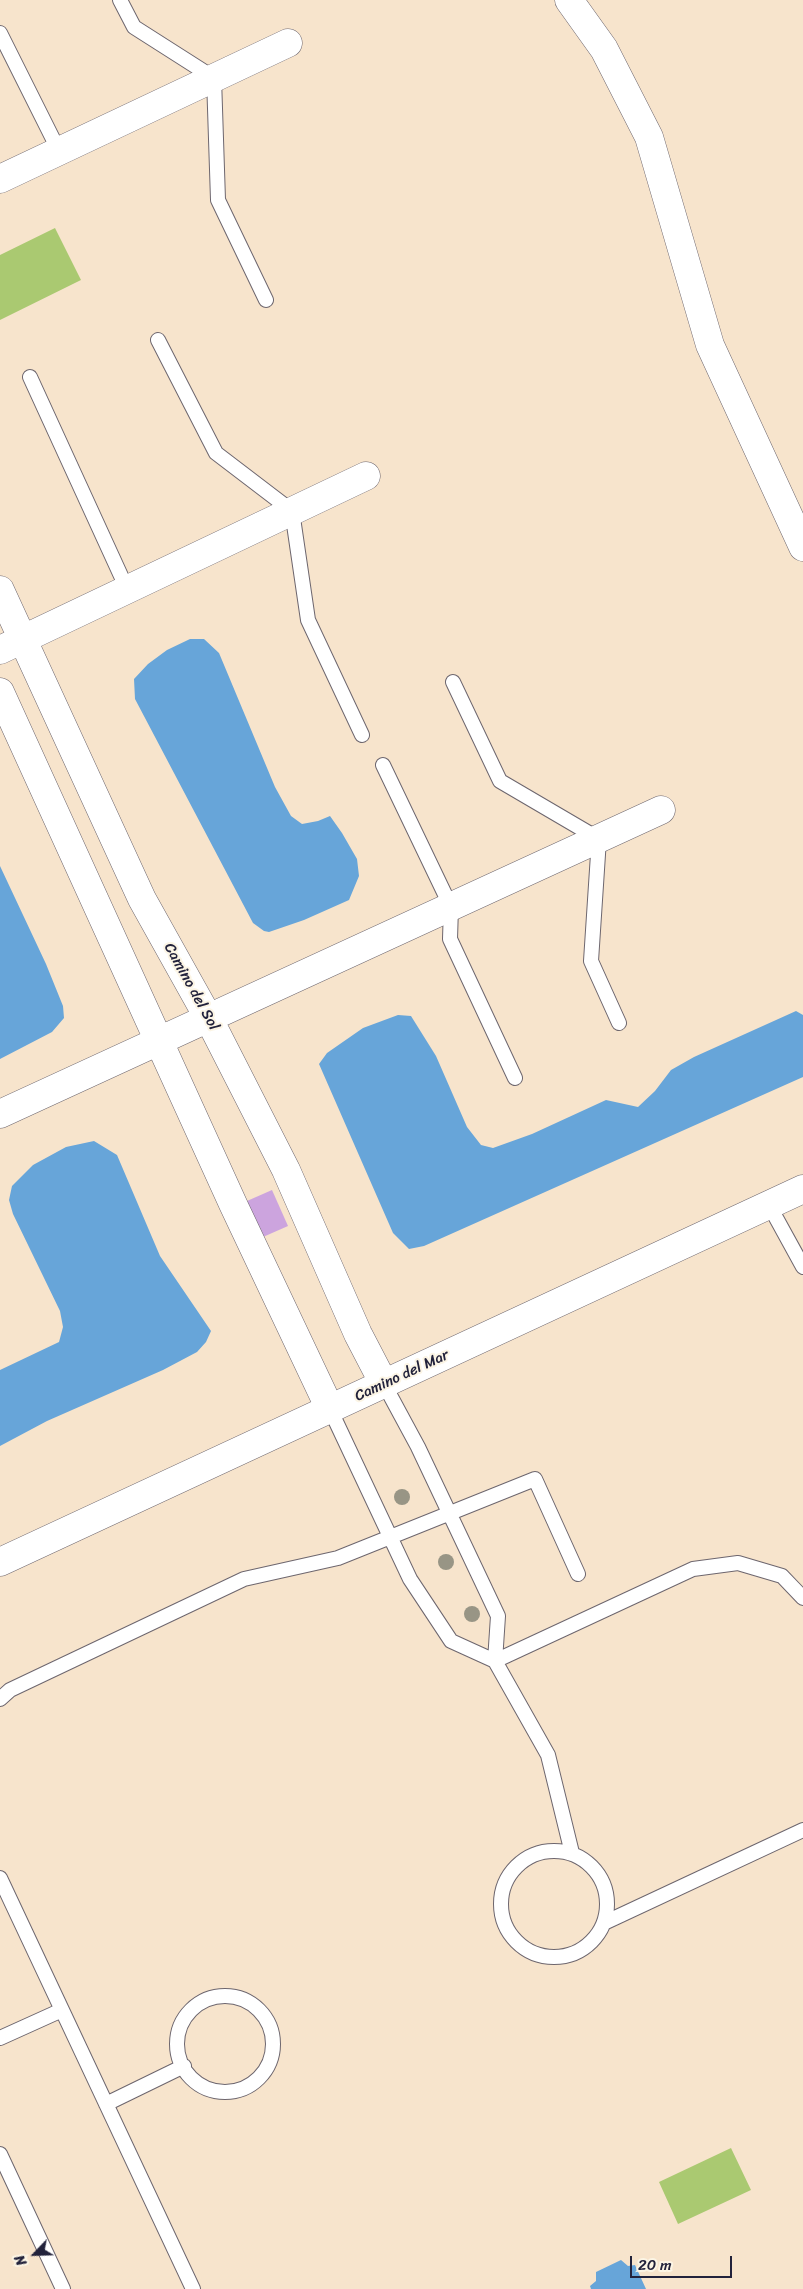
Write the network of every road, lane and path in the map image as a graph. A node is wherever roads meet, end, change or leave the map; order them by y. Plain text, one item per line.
1 (120, 0) edge
2 (569, 0) edge
3 (0, 33) edge
4 (288, 43) dead end
5 (214, 78) junction
6 (60, 151) junction
7 (0, 179) edge
8 (266, 300) dead end
9 (158, 340) dead end
10 (30, 377) dead end
11 (366, 476) dead end
12 (292, 512) junction
13 (803, 548) edge
14 (127, 589) junction
15 (0, 590) edge
16 (12, 645) edge
17 (452, 682) dead end
18 (0, 692) edge
19 (362, 735) dead end
20 (383, 765) dead end
21 (661, 810) dead end
22 (599, 839) junction
23 (451, 907) junction
24 (209, 1019) junction
25 (619, 1023) dead end
26 (160, 1041) junction
27 (515, 1078) dead end
28 (0, 1114) edge
29 (803, 1189) edge
30 (769, 1205) junction
31 (803, 1266) edge
32 (384, 1384) junction
33 (330, 1409) junction
34 (450, 1513) junction
35 (390, 1537) junction
36 (0, 1562) edge
37 (578, 1574) dead end
38 (803, 1598) edge
39 (496, 1662) junction
40 (0, 1699) edge
41 (803, 1830) edge
42 (572, 1853) junction
43 (0, 1878) edge
44 (604, 1923) junction
45 (62, 2010) junction
46 (0, 2038) edge
47 (184, 2066) junction
48 (106, 2104) junction
49 (0, 2154) edge
50 (63, 2289) edge
51 (193, 2289) edge

1 - 5 lane
2 - 13 street
3 - 6 lane
4 - 5 street
5 - 6 street
5 - 8 lane
6 - 7 street
9 - 12 lane
10 - 14 lane
11 - 12 street
12 - 14 street
12 - 19 lane
14 - 16 street
15 - 16 street, Camino del Sol
16 - 24 street, Camino del Sol
17 - 22 lane
18 - 26 street
20 - 23 lane
21 - 22 street
22 - 23 street
22 - 25 lane
23 - 24 street
23 - 27 lane
24 - 26 street
24 - 32 street, Camino del Sol
26 - 28 street
26 - 33 street
29 - 30 street, Camino del Mar
30 - 31 lane
30 - 32 street, Camino del Mar
32 - 33 street, Camino del Mar
32 - 34 lane
33 - 35 lane
33 - 36 street, Camino del Mar
34 - 35 lane
34 - 37 lane
34 - 39 lane
35 - 39 lane
35 - 40 lane
38 - 39 lane
39 - 42 lane
41 - 44 lane
42 - 44 lane
42 - 44 lane
43 - 45 lane
45 - 46 lane
45 - 48 lane
47 - 47 lane
47 - 48 lane
48 - 51 lane
49 - 50 lane

